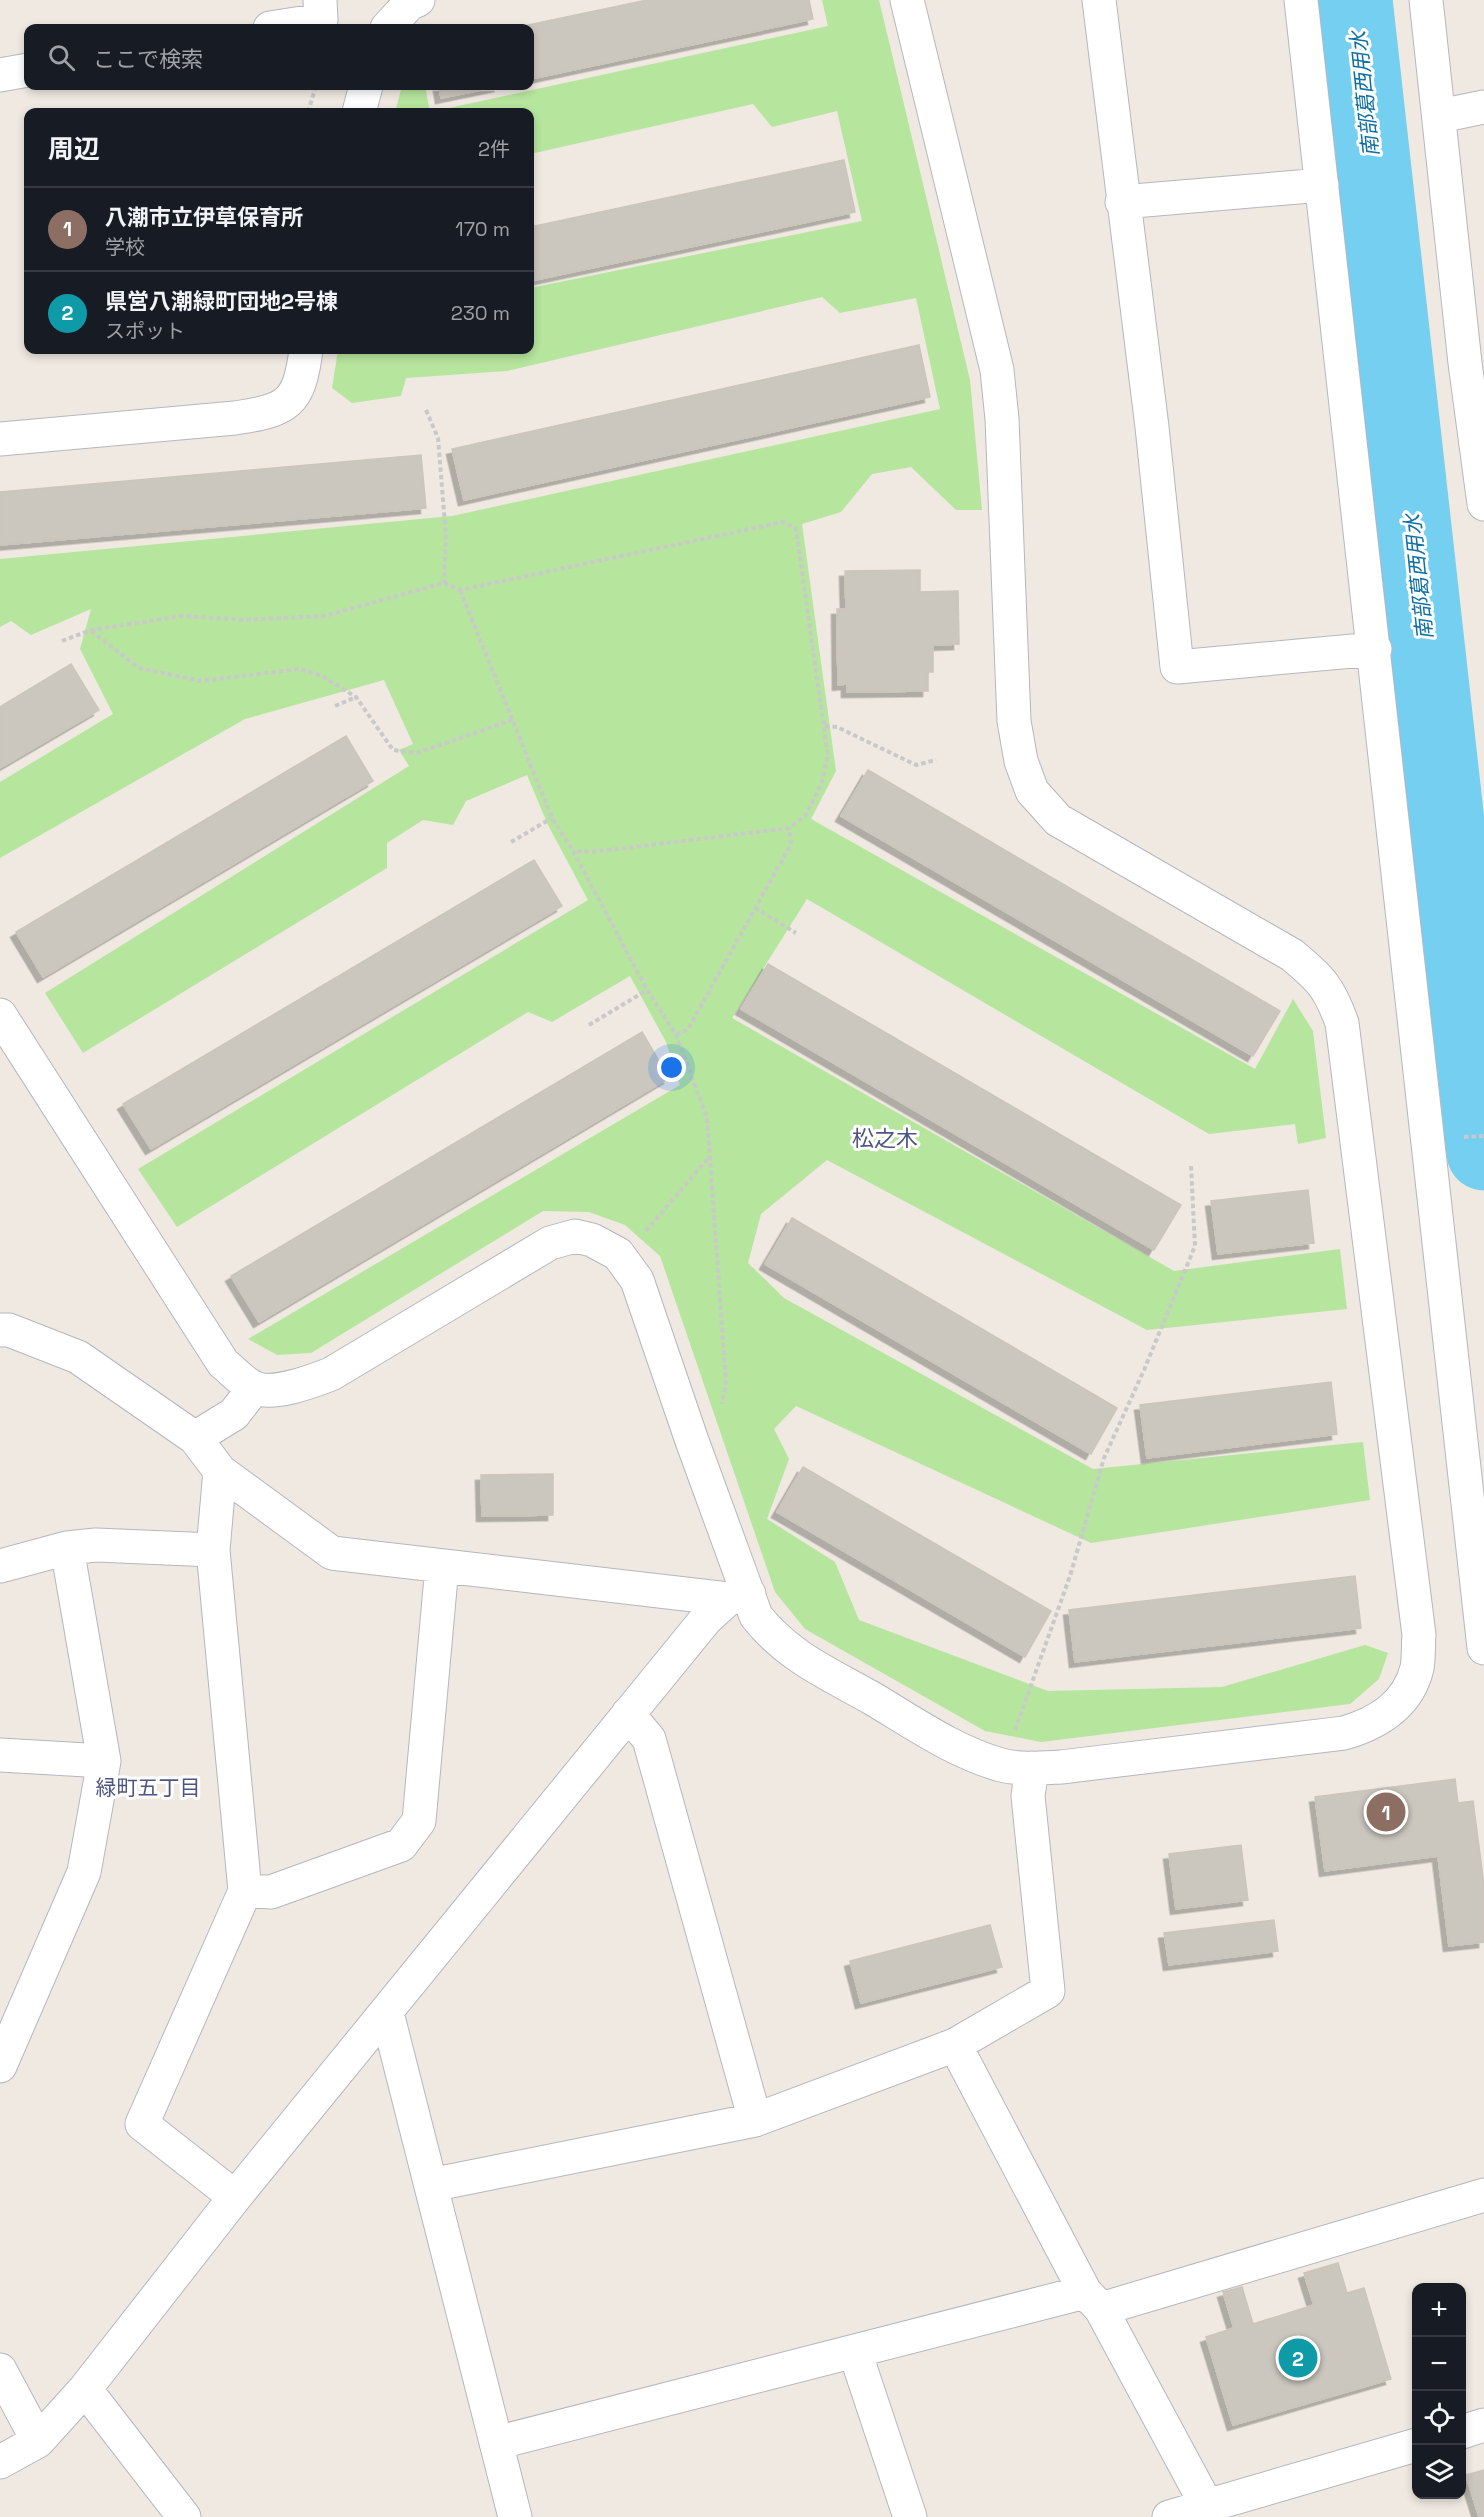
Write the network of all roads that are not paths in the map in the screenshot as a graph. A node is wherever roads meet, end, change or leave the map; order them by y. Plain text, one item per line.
1 (320, 0) edge
2 (418, 0) edge
3 (907, 0) edge
4 (1099, 0) edge
5 (1301, 0) edge
6 (1426, 0) edge
7 (296, 24) edge
8 (391, 24) edge
9 (24, 71) edge
10 (0, 75) edge
11 (365, 90) edge
12 (1484, 106) edge
13 (360, 108) edge
14 (1440, 116) junction
15 (1322, 185) junction
16 (1122, 202) junction
17 (305, 354) edge
18 (1474, 362) edge
19 (0, 439) edge
20 (1481, 461) edge
21 (1484, 504) edge
22 (1375, 649) junction
23 (0, 1015) edge
24 (3, 1326) edge
25 (254, 1388) junction
26 (195, 1438) junction
27 (220, 1471) junction
28 (67, 1548) junction
29 (213, 1550) junction
30 (0, 1566) edge
31 (442, 1566) junction
32 (738, 1597) junction
33 (1484, 1648) edge
34 (628, 1714) junction
35 (0, 1755) edge
36 (104, 1761) junction
37 (1017, 1767) junction
38 (245, 1891) junction
39 (387, 2013) junction
40 (955, 2045) junction
41 (0, 2066) edge
42 (755, 2120) junction
43 (431, 2185) junction
44 (1484, 2195) edge
45 (235, 2197) junction
46 (1093, 2300) junction
47 (855, 2352) junction
48 (0, 2370) edge
49 (85, 2389) junction
50 (1484, 2425) edge
51 (1466, 2430) edge
52 (38, 2441) junction
53 (496, 2443) junction
54 (1412, 2446) edge
55 (0, 2462) edge
56 (1207, 2506) junction
57 (184, 2517) edge
58 (515, 2517) edge
59 (910, 2517) edge
60 (1169, 2517) edge

1 - 7 street
2 - 8 street
3 - 37 street
4 - 16 street
5 - 15 street
6 - 14 street
9 - 10 street
11 - 13 street
12 - 14 street
14 - 18 street
15 - 16 street
15 - 22 street
16 - 22 street
17 - 19 street
18 - 20 street
20 - 21 street
22 - 33 street
23 - 25 street
24 - 26 street
25 - 26 street
25 - 32 street
26 - 27 street
27 - 29 street
27 - 31 street
28 - 29 street
28 - 30 street
28 - 36 street
29 - 38 street
31 - 32 street
31 - 38 street
32 - 34 street
32 - 37 street
34 - 39 street
34 - 42 street
35 - 36 street
36 - 41 street
37 - 40 street
38 - 45 street
39 - 43 street
39 - 45 street
40 - 42 street
40 - 46 street
42 - 43 street
43 - 53 street
44 - 46 street
45 - 49 street
46 - 47 street
46 - 56 street
47 - 53 street
47 - 59 street
48 - 52 street
49 - 52 street
49 - 57 street
50 - 51 street
52 - 55 street
53 - 58 street
54 - 56 street
56 - 60 street

